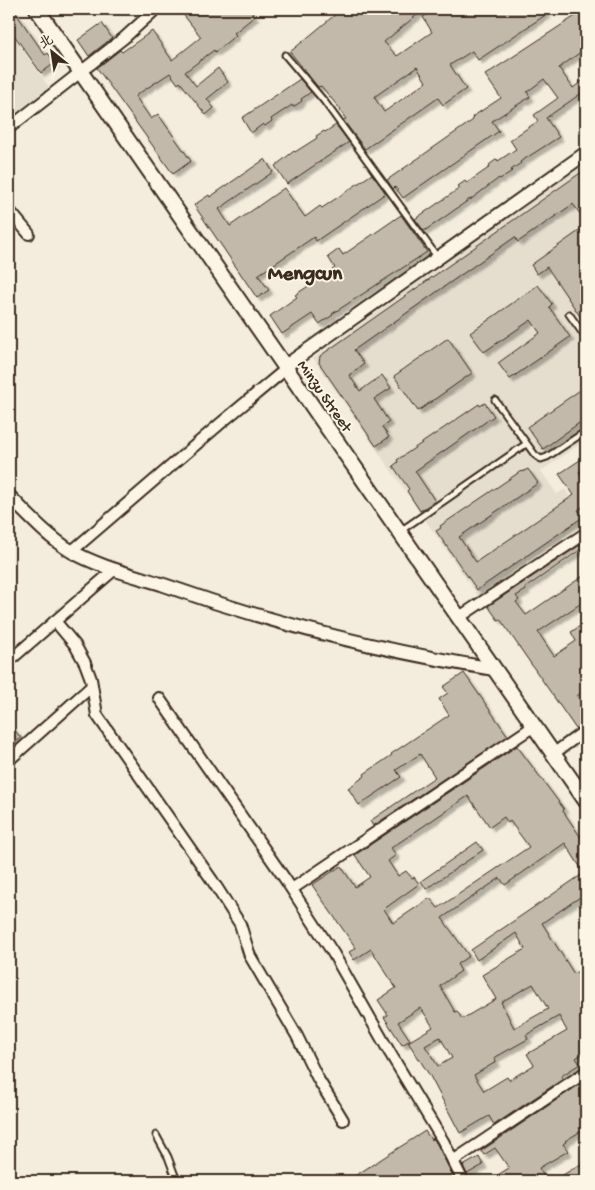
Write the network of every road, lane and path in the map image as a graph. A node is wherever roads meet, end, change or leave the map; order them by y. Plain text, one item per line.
1 (37, 9) edge
2 (156, 9) edge
3 (285, 55) dead end
4 (81, 72) junction
5 (9, 128) edge
6 (586, 153) edge
7 (9, 210) edge
8 (29, 234) dead end
9 (438, 258) junction
10 (569, 314) dead end
11 (586, 338) edge
12 (285, 368) junction
13 (495, 400) dead end
14 (586, 431) edge
15 (526, 444) junction
16 (9, 496) edge
17 (399, 532) junction
18 (586, 533) edge
19 (72, 551) junction
20 (116, 569) junction
21 (458, 618) junction
22 (55, 621) junction
23 (9, 661) edge
24 (494, 669) junction
25 (92, 686) junction
26 (159, 698) dead end
27 (534, 726) junction
28 (586, 730) edge
29 (553, 754) junction
30 (9, 760) edge
31 (586, 801) edge
32 (292, 889) junction
33 (586, 1072) edge
34 (343, 1120) dead end
35 (156, 1135) dead end
36 (452, 1161) junction
37 (177, 1181) edge
38 (463, 1181) edge

1 - 4 main road, Minzu Street
2 - 4 street
3 - 9 lane
4 - 5 street
4 - 12 main road, Minzu Street
6 - 9 street
7 - 8 street
9 - 12 street
10 - 11 lane
12 - 17 main road, Minzu Street
12 - 19 street
13 - 15 lane
14 - 15 lane
15 - 17 lane
16 - 19 street
17 - 21 main road, Minzu Street
18 - 21 street
19 - 20 street
20 - 22 street
20 - 24 street
21 - 24 main road, Minzu Street
22 - 23 street
22 - 25 street
24 - 27 main road, Minzu Street
25 - 30 street
25 - 34 street
26 - 32 street
27 - 29 main road, Minzu Street
27 - 32 street
28 - 29 street
29 - 31 main road, Minzu Street
32 - 36 street
33 - 36 street
35 - 37 lane
36 - 38 street

